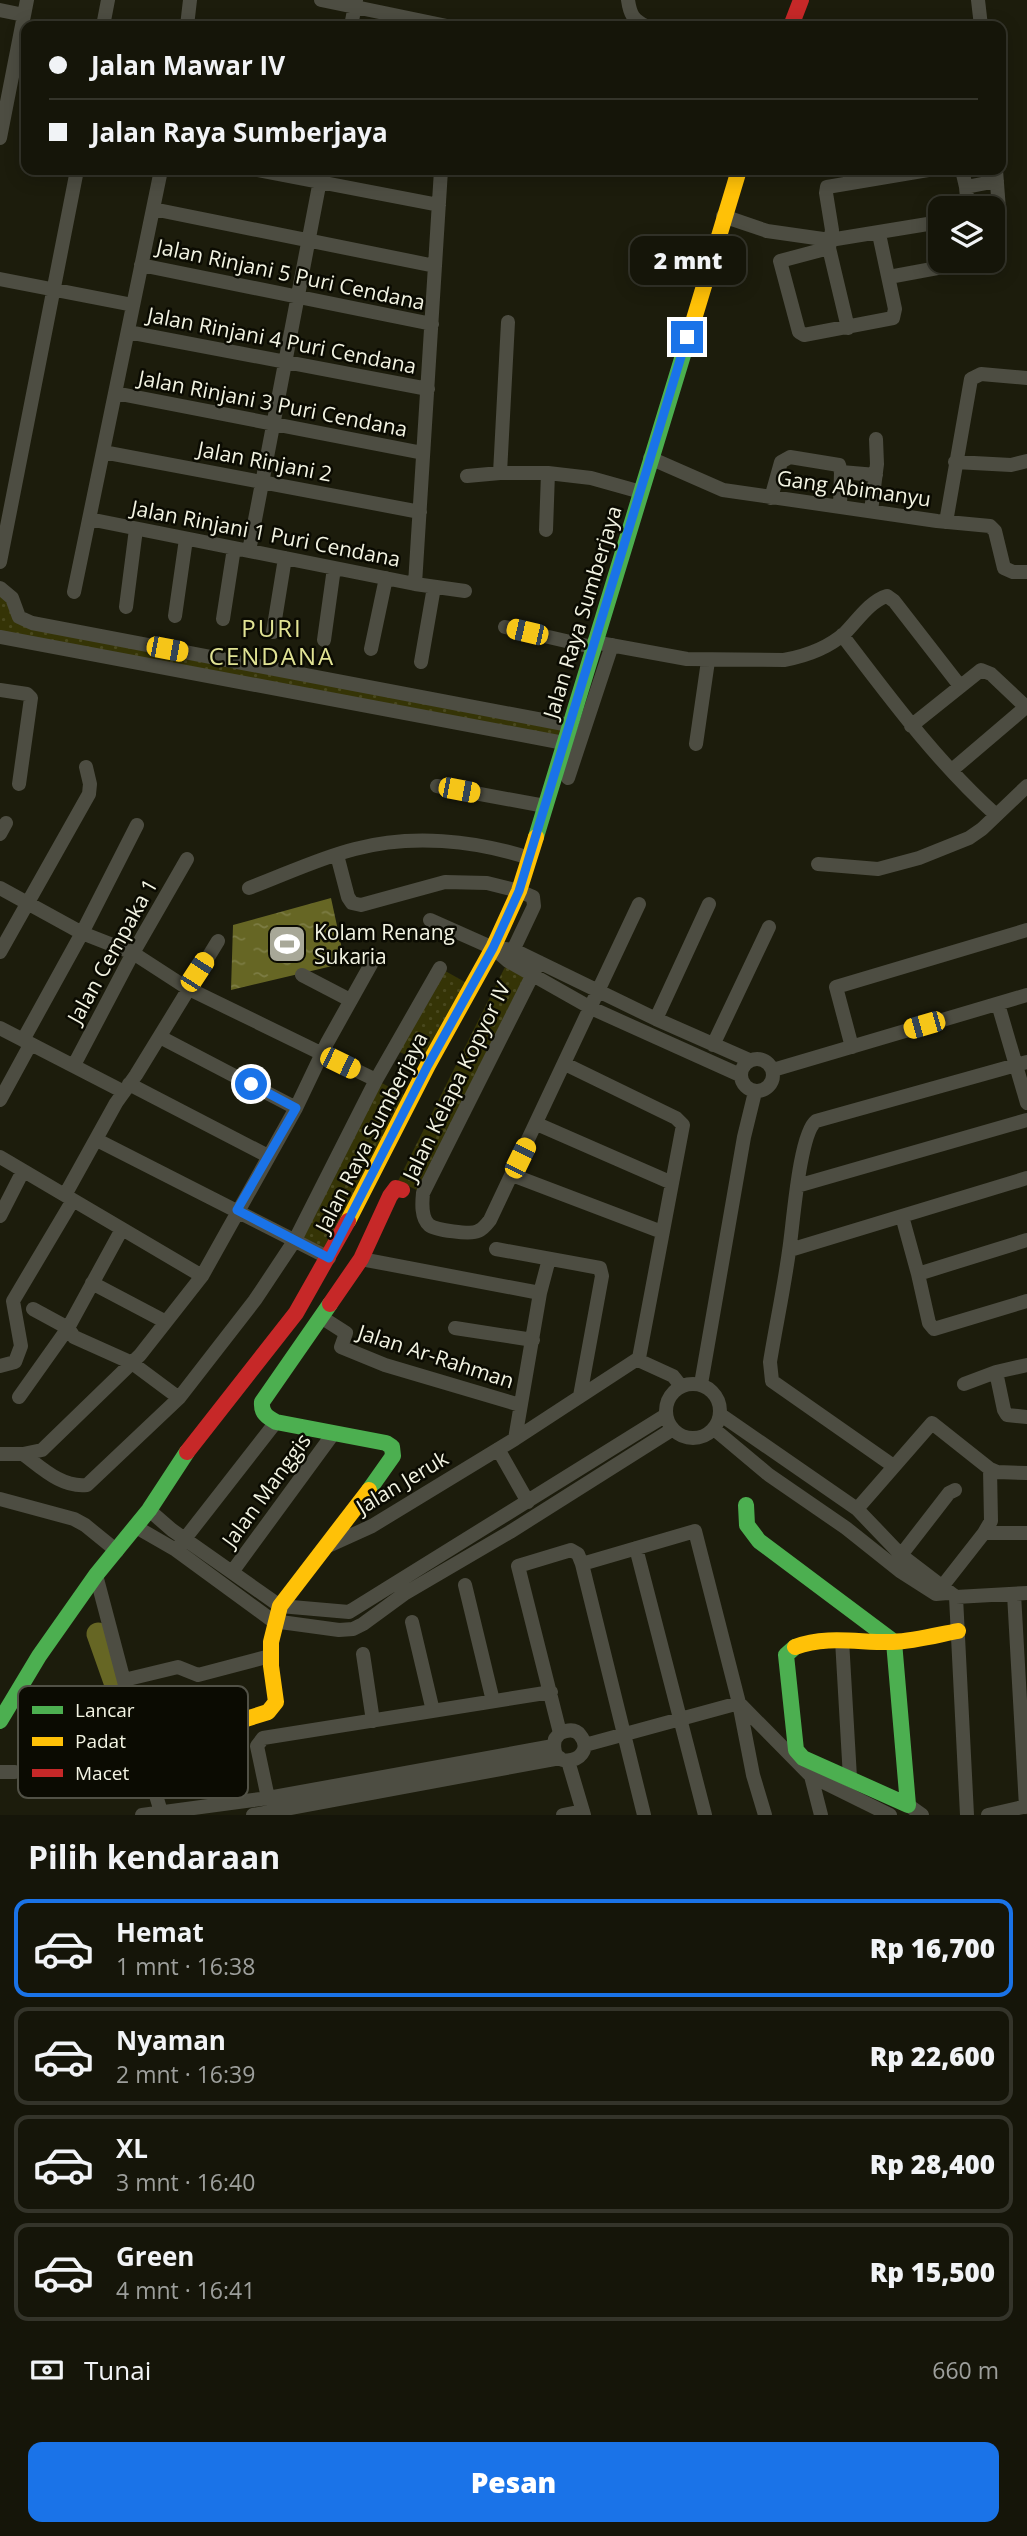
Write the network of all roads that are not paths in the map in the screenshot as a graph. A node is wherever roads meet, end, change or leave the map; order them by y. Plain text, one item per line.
1 (108, 0) edge
2 (190, 0) edge
3 (321, 0) edge
4 (628, 0) edge
5 (801, 0) edge
6 (978, 0) edge
7 (355, 3) edge
8 (25, 7) edge
9 (0, 10) edge
10 (104, 21) edge
11 (188, 21) edge
12 (352, 21) edge
13 (427, 21) edge
14 (637, 21) edge
15 (792, 21) edge
16 (980, 21) edge
17 (7, 67) edge
18 (1, 129) edge
19 (76, 175) edge
20 (160, 175) edge
21 (442, 175) edge
22 (737, 175) edge
23 (898, 175) edge
24 (963, 175) edge
25 (996, 175) edge
26 (321, 176) edge
27 (966, 187) junction
28 (967, 196) edge
29 (998, 196) edge
30 (439, 205) junction
31 (153, 209) junction
32 (723, 216) junction
33 (928, 224) edge
34 (879, 234) junction
35 (309, 239) junction
36 (829, 244) junction
37 (141, 265) junction
38 (435, 266) junction
39 (928, 270) edge
40 (889, 277) junction
41 (0, 279) edge
42 (55, 289) junction
43 (298, 297) junction
44 (133, 305) junction
45 (508, 322) dead end
46 (432, 324) junction
47 (848, 328) junction
48 (128, 332) junction
49 (286, 361) junction
50 (1027, 378) edge
51 (428, 389) junction
52 (115, 393) junction
53 (274, 424) junction
54 (876, 439) dead end
55 (103, 452) junction
56 (424, 453) junction
57 (650, 458) junction
58 (1027, 461) edge
59 (955, 462) junction
60 (548, 472) junction
61 (841, 472) junction
62 (500, 474) junction
63 (876, 475) junction
64 (467, 476) dead end
65 (262, 482) junction
66 (641, 492) junction
67 (771, 498) junction
68 (840, 507) junction
69 (871, 510) junction
70 (420, 512) junction
71 (89, 520) junction
72 (946, 522) junction
73 (136, 529) junction
74 (546, 530) dead end
75 (186, 538) junction
76 (234, 548) junction
77 (249, 551) junction
78 (285, 558) junction
79 (0, 562) edge
80 (334, 568) junction
81 (1027, 572) edge
82 (386, 578) junction
83 (415, 583) junction
84 (434, 587) junction
85 (0, 588) edge
86 (465, 591) dead end
87 (74, 592) dead end
88 (126, 607) dead end
89 (175, 616) dead end
90 (223, 619) dead end
91 (505, 627) dead end
92 (273, 632) dead end
93 (842, 635) junction
94 (0, 637) edge
95 (324, 640) dead end
96 (594, 645) junction
97 (612, 645) junction
98 (371, 649) dead end
99 (708, 661) junction
100 (421, 662) dead end
101 (302, 674) junction
102 (960, 686) junction
103 (0, 690) edge
104 (298, 692) junction
105 (442, 700) junction
106 (1027, 708) edge
107 (438, 721) junction
108 (569, 725) junction
109 (911, 726) junction
110 (564, 743) junction
111 (696, 744) dead end
112 (86, 767) dead end
113 (952, 770) junction
114 (568, 778) dead end
115 (19, 784) dead end
116 (437, 786) dead end
117 (1027, 786) edge
118 (545, 806) junction
119 (996, 814) junction
120 (137, 825) dead end
121 (337, 855) junction
122 (529, 858) junction
123 (187, 859) dead end
124 (818, 864) dead end
125 (0, 888) edge
126 (249, 888) dead end
127 (519, 891) junction
128 (28, 903) junction
129 (639, 904) dead end
130 (709, 904) dead end
131 (430, 920) dead end
132 (769, 927) dead end
133 (1027, 930) edge
134 (82, 933) junction
135 (218, 941) dead end
136 (493, 948) junction
137 (0, 953) edge
138 (133, 953) junction
139 (511, 956) junction
140 (375, 957) dead end
141 (440, 968) dead end
142 (536, 968) junction
143 (302, 975) dead end
144 (600, 986) junction
145 (187, 988) junction
146 (1027, 995) edge
147 (350, 1000) junction
148 (998, 1004) junction
149 (592, 1008) junction
150 (656, 1019) junction
151 (0, 1028) edge
152 (160, 1037) junction
153 (26, 1042) junction
154 (713, 1045) junction
155 (852, 1047) junction
156 (323, 1054) junction
157 (749, 1060) junction
158 (1022, 1064) edge
159 (74, 1065) junction
160 (565, 1065) junction
161 (773, 1070) junction
162 (740, 1075) junction
163 (376, 1080) junction
164 (127, 1088) junction
165 (755, 1092) junction
166 (1, 1093) edge
167 (1027, 1103) edge
168 (296, 1108) junction
169 (1027, 1120) edge
170 (537, 1124) junction
171 (97, 1140) junction
172 (268, 1156) junction
173 (0, 1157) edge
174 (23, 1171) junction
175 (512, 1175) junction
176 (1027, 1178) edge
177 (672, 1183) junction
178 (797, 1186) junction
179 (402, 1190) dead end
180 (69, 1198) junction
181 (237, 1210) junction
182 (0, 1216) edge
183 (902, 1216) junction
184 (122, 1229) junction
185 (662, 1232) junction
186 (295, 1240) junction
187 (1027, 1240) edge
188 (496, 1249) dead end
189 (790, 1250) junction
190 (329, 1258) junction
191 (362, 1259) junction
192 (549, 1259) junction
193 (918, 1274) junction
194 (202, 1276) junction
195 (92, 1283) junction
196 (540, 1293) junction
197 (1027, 1301) edge
198 (7, 1303) edge
199 (33, 1309) dead end
200 (321, 1317) junction
201 (166, 1322) junction
202 (455, 1328) dead end
203 (71, 1332) junction
204 (533, 1340) junction
205 (640, 1354) junction
206 (132, 1363) junction
207 (1027, 1365) edge
208 (0, 1366) edge
209 (996, 1372) junction
210 (701, 1384) junction
211 (964, 1384) dead end
212 (681, 1386) junction
213 (580, 1396) junction
214 (19, 1397) dead end
215 (179, 1398) junction
216 (520, 1405) junction
217 (666, 1415) junction
218 (721, 1415) junction
219 (1027, 1417) edge
220 (276, 1422) junction
221 (673, 1429) junction
222 (714, 1429) junction
223 (333, 1434) junction
224 (514, 1439) junction
225 (498, 1449) junction
226 (0, 1454) edge
227 (23, 1454) junction
228 (892, 1465) junction
229 (990, 1469) junction
230 (1027, 1474) edge
231 (955, 1490) dead end
232 (0, 1499) edge
233 (528, 1502) junction
234 (747, 1505) dead end
235 (857, 1509) junction
236 (149, 1510) junction
237 (136, 1527) junction
238 (984, 1533) junction
239 (1027, 1533) edge
240 (181, 1544) junction
241 (326, 1546) junction
242 (636, 1548) junction
243 (117, 1551) junction
244 (901, 1555) junction
245 (582, 1564) junction
246 (232, 1572) junction
247 (96, 1575) junction
248 (465, 1586) dead end
249 (946, 1592) junction
250 (1020, 1594) edge
251 (280, 1606) junction
252 (273, 1621) junction
253 (412, 1622) dead end
254 (958, 1631) junction
255 (842, 1640) junction
256 (894, 1642) junction
257 (363, 1654) dead end
258 (270, 1656) junction
259 (124, 1680) junction
260 (21, 1686) edge
261 (126, 1686) edge
262 (18, 1691) edge
263 (551, 1692) junction
264 (493, 1701) junction
265 (739, 1703) junction
266 (433, 1711) junction
267 (248, 1718) edge
268 (679, 1718) junction
269 (0, 1721) edge
270 (373, 1721) junction
271 (623, 1735) junction
272 (585, 1745) junction
273 (560, 1750) junction
274 (811, 1776) junction
275 (850, 1778) junction
276 (268, 1798) junction
277 (302, 1804) edge
278 (908, 1805) junction
279 (1027, 1807) edge
280 (583, 1813) edge
281 (162, 1814) edge
282 (142, 1815) edge
283 (253, 1815) edge
284 (564, 1815) edge
285 (644, 1815) edge
286 (705, 1815) edge
287 (765, 1815) edge
288 (821, 1815) edge
289 (890, 1815) edge
290 (922, 1815) edge
291 (967, 1815) edge
292 (988, 1815) edge

1 - 10 street
2 - 11 street
3 - 7 street
4 - 14 street
5 - 15 street
6 - 16 street
7 - 12 street
7 - 13 street
8 - 9 street
8 - 17 street
17 - 18 street
19 - 42 street
20 - 31 street
21 - 30 street
22 - 32 street, Jalan Raya Sumberjaya
23 - 36 street
24 - 27 street
25 - 27 street
25 - 29 street
26 - 30 street
26 - 35 street
27 - 28 street
30 - 38 street
31 - 35 street
31 - 37 street
32 - 36 street
32 - 57 street, Jalan Raya Sumberjaya
33 - 34 street
34 - 36 street
34 - 40 street
35 - 38 street
35 - 43 street
36 - 47 street
36 - 47 street
37 - 43 street, Jalan Rinjani 5 Puri Cendana
37 - 44 street
38 - 46 street
39 - 40 street
40 - 47 street
41 - 42 street
42 - 44 street
42 - 79 street
43 - 46 street, Jalan Rinjani 5 Puri Cendana
43 - 49 street
44 - 48 street
45 - 62 street
46 - 51 street
48 - 49 street, Jalan Rinjani 4 Puri Cendana
48 - 52 street
49 - 51 street, Jalan Rinjani 4 Puri Cendana
49 - 53 street
50 - 59 street
51 - 56 street
52 - 53 street, Jalan Rinjani 3 Puri Cendana
52 - 55 street
53 - 56 street, Jalan Rinjani 3 Puri Cendana
53 - 65 street
54 - 63 street
55 - 65 street, Jalan Rinjani 2
55 - 71 street
56 - 70 street
57 - 66 street, Jalan Raya Sumberjaya
57 - 67 street, Gang Abimanyu
58 - 59 street
59 - 72 street
60 - 62 street
60 - 66 street
60 - 74 street
61 - 63 street
61 - 67 street
61 - 68 street
62 - 64 street
63 - 69 street
65 - 70 street, Jalan Rinjani 2
65 - 77 street
66 - 96 street, Jalan Raya Sumberjaya
67 - 68 street, Gang Abimanyu
68 - 69 street, Gang Abimanyu
69 - 72 street, Gang Abimanyu
70 - 83 street
71 - 73 street, Jalan Rinjani 1 Puri Cendana
71 - 87 street
72 - 81 street, Gang Abimanyu
73 - 75 street, Jalan Rinjani 1 Puri Cendana
73 - 88 street
75 - 76 street, Jalan Rinjani 1 Puri Cendana
75 - 89 street
76 - 77 street, Jalan Rinjani 1 Puri Cendana
76 - 90 street
77 - 78 street, Jalan Rinjani 1 Puri Cendana
78 - 80 street, Jalan Rinjani 1 Puri Cendana
78 - 92 street
80 - 82 street, Jalan Rinjani 1 Puri Cendana
80 - 95 street
82 - 83 street, Jalan Rinjani 1 Puri Cendana
82 - 98 street
83 - 84 street, Jalan Rinjani 1 Puri Cendana
84 - 86 street, Jalan Rinjani 1 Puri Cendana
84 - 100 street
85 - 101 street
91 - 96 street
93 - 99 street
93 - 102 street
93 - 109 street
94 - 104 street
96 - 97 street
96 - 108 street, Jalan Raya Sumberjaya
97 - 99 street
97 - 114 street
99 - 111 street
101 - 104 street
101 - 105 street
102 - 106 street
102 - 109 street
103 - 115 street
104 - 107 street
105 - 107 street
105 - 108 street
106 - 113 street
107 - 110 street
108 - 110 street, Jalan Raya Sumberjaya
109 - 113 street
110 - 118 street, Jalan Raya Sumberjaya
112 - 128 street
113 - 119 street
116 - 118 street
117 - 119 street
118 - 122 street, Jalan Raya Sumberjaya
119 - 124 street
120 - 134 street
121 - 122 street
121 - 126 street
121 - 127 street
122 - 127 street, Jalan Raya Sumberjaya
123 - 138 street, Jalan Cempaka 1
125 - 128 street
127 - 136 street, Jalan Raya Sumberjaya
127 - 139 street
128 - 134 street
128 - 137 street
129 - 144 street
130 - 150 street
131 - 136 street
132 - 154 street
133 - 155 street
134 - 138 street
134 - 153 street
135 - 145 street
136 - 139 street
136 - 190 street, Jalan Raya Sumberjaya
138 - 145 street
138 - 159 street, Jalan Cempaka 1
139 - 142 street
140 - 147 street
141 - 163 street
142 - 144 street
142 - 149 street
142 - 175 street, Jalan Kelapa Kopyor IV
143 - 147 street
144 - 149 street
144 - 150 street
145 - 152 street
145 - 156 street
146 - 148 street
147 - 156 street
148 - 155 street
148 - 158 street
149 - 160 street
149 - 162 street
150 - 154 street
151 - 153 street
152 - 164 street
152 - 168 street
153 - 159 street
153 - 166 street
154 - 157 street
155 - 161 street
156 - 163 street
156 - 168 street
157 - 161 street
157 - 162 street
158 - 167 street
158 - 178 street
159 - 164 street
160 - 170 street
160 - 177 street
161 - 165 street
162 - 165 street
163 - 186 street
164 - 171 street
164 - 172 street
165 - 210 street
168 - 172 street
169 - 178 street
170 - 175 street
170 - 177 street
171 - 180 street
171 - 181 street
172 - 181 street
173 - 174 street
174 - 180 street
174 - 182 street
175 - 185 street
176 - 183 street
177 - 185 street
178 - 189 street
179 - 191 street
180 - 184 street
180 - 198 street
181 - 186 street
181 - 194 street
183 - 189 street
183 - 193 street
184 - 194 street
184 - 195 street
185 - 205 street
186 - 190 street
186 - 215 street
187 - 193 street
188 - 192 street
189 - 228 street
190 - 236 street, Jalan Raya Sumberjaya
191 - 196 street
191 - 200 street
192 - 196 street
192 - 213 street
193 - 197 street
194 - 201 street
195 - 201 street
195 - 203 street
196 - 204 street
198 - 208 street
199 - 203 street
200 - 216 street, Jalan Ar-Rahman
200 - 220 street
201 - 206 street
202 - 204 street
203 - 206 street
203 - 214 street
204 - 216 street
205 - 212 street
205 - 213 street, Jalan Jeruk
206 - 215 street
206 - 227 street
207 - 209 street
209 - 211 street
209 - 219 street
210 - 212 street
210 - 218 street
212 - 217 street
213 - 224 street, Jalan Jeruk
215 - 227 street
216 - 224 street
217 - 221 street
217 - 233 street
218 - 222 street
218 - 235 street
220 - 223 street
220 - 240 street
221 - 222 street
221 - 252 street
222 - 249 street
223 - 241 street
223 - 246 street, Jalan Manggis
224 - 225 street, Jalan Jeruk
225 - 233 street
225 - 241 street, Jalan Jeruk
226 - 227 street
228 - 229 street
228 - 235 street
229 - 230 street
229 - 238 street
231 - 244 street
232 - 243 street
233 - 251 street
234 - 256 street
235 - 244 street
236 - 237 street, Jalan Raya Sumberjaya
236 - 240 street
237 - 240 street
237 - 243 street, Jalan Raya Sumberjaya
238 - 239 street
238 - 249 street
240 - 246 street
240 - 252 street
241 - 251 street
242 - 245 street
242 - 265 street
242 - 268 street
243 - 247 street, Jalan Raya Sumberjaya
244 - 249 street
245 - 263 street
245 - 271 street
246 - 251 street
247 - 259 street
247 - 260 street, Jalan Raya Sumberjaya
248 - 264 street
249 - 250 street
249 - 254 street
250 - 279 street
251 - 252 street
252 - 258 street
253 - 266 street
254 - 256 street
254 - 291 street
255 - 256 street
255 - 275 street
255 - 275 street
256 - 278 street
257 - 270 street
258 - 259 street
258 - 267 street
259 - 261 street
262 - 269 street, Jalan Raya Sumberjaya
263 - 264 street
263 - 273 street
264 - 266 street
265 - 268 street
265 - 274 street
265 - 287 street
266 - 270 street
268 - 271 street
268 - 286 street
270 - 276 street
271 - 272 street
271 - 285 street
272 - 273 street
272 - 273 street
273 - 277 street
273 - 280 street
274 - 288 street
274 - 289 street
275 - 278 street
276 - 277 street
276 - 281 street
277 - 283 street
278 - 290 street
279 - 292 street
280 - 284 street
281 - 282 street

